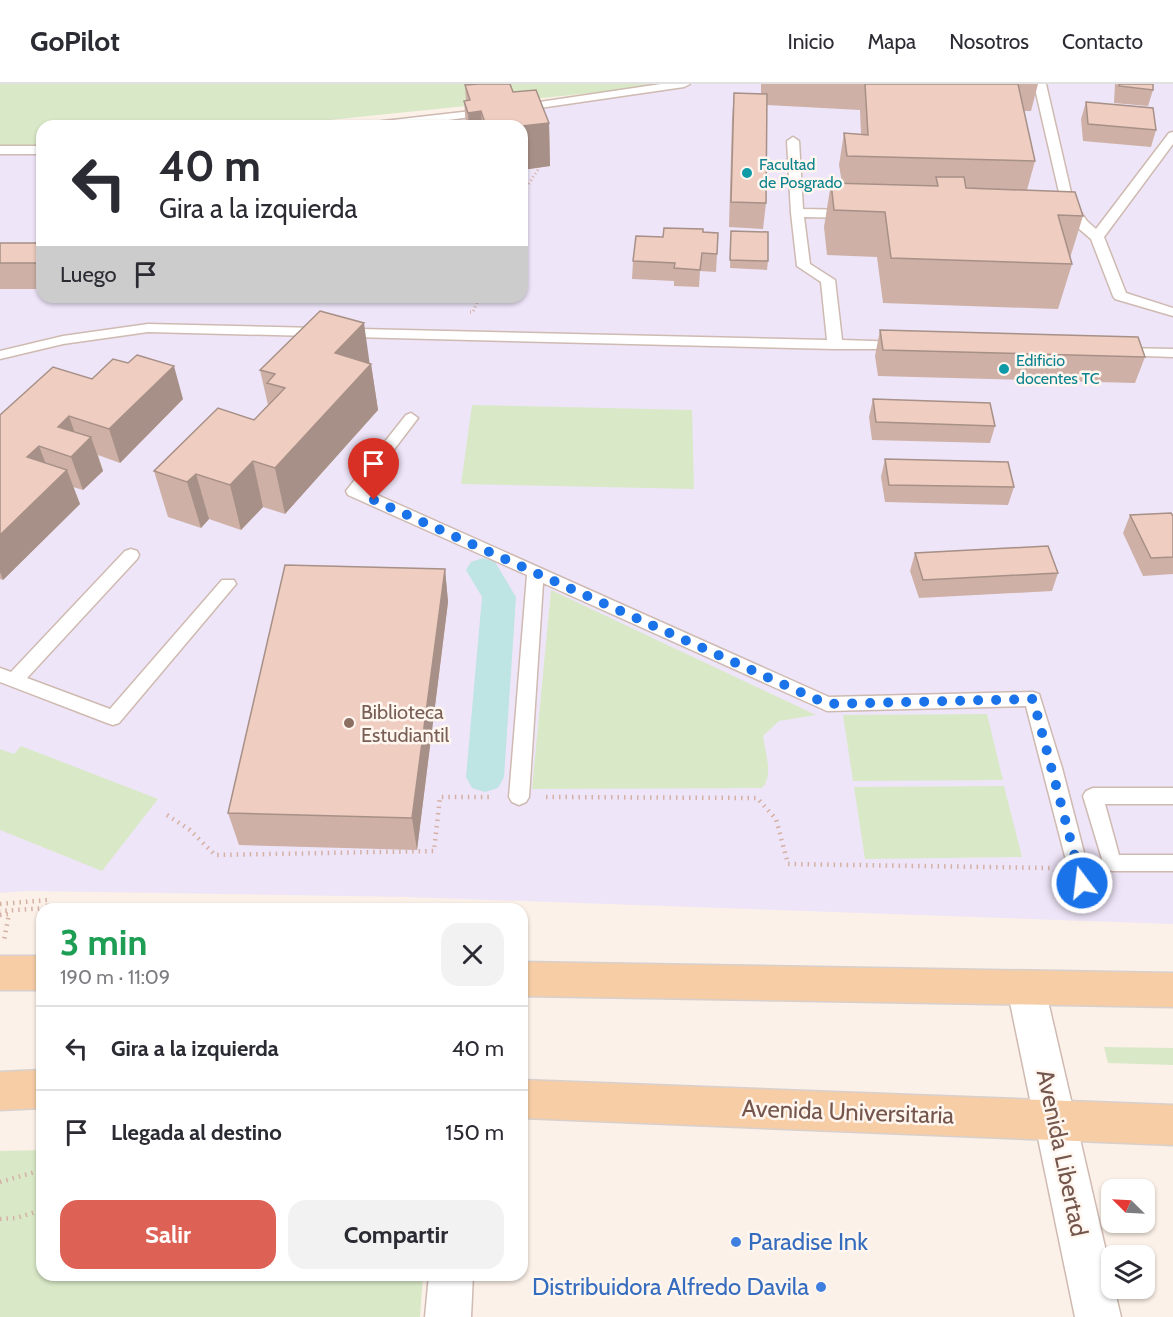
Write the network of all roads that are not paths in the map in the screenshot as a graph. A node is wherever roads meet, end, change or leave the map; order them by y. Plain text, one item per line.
1 (684, 84) edge
2 (1040, 84) edge
3 (437, 120) edge
4 (1173, 136) edge
5 (793, 141) dead end
6 (0, 150) edge
7 (36, 150) edge
8 (797, 213) junction
9 (866, 215) edge
10 (1097, 237) junction
11 (1173, 312) edge
12 (835, 345) junction
13 (916, 347) edge
14 (1103, 351) edge
15 (1173, 353) edge
16 (0, 355) edge
17 (411, 418) dead end
18 (131, 555) dead end
19 (535, 573) junction
20 (228, 584) dead end
21 (7, 678) edge
22 (1173, 796) edge
23 (519, 797) road end
24 (1173, 863) edge
25 (1078, 868) road end
26 (0, 973) edge
27 (36, 973) edge
28 (528, 980) edge
29 (1026, 988) junction
30 (1173, 990) edge
31 (36, 1089) edge
32 (0, 1091) edge
33 (528, 1099) edge
34 (1055, 1120) junction
35 (1173, 1125) edge
36 (451, 1281) edge
37 (448, 1317) edge
38 (1098, 1317) edge

1 - 3 lane
2 - 10 lane
4 - 10 lane
5 - 8 lane
6 - 7 lane
8 - 9 lane
8 - 12 lane
10 - 11 lane
12 - 13 lane
12 - 16 lane
14 - 15 lane
17 - 19 lane
18 - 21 lane
19 - 23 lane
19 - 25 lane
20 - 21 lane
22 - 24 lane
26 - 27 main road
28 - 29 main road
29 - 30 main road
29 - 34 street, Avenida Libertad
31 - 32 main road
33 - 34 main road, Avenida Universitaria
34 - 35 main road, Avenida Universitaria
34 - 38 street, Avenida Libertad
36 - 37 street

